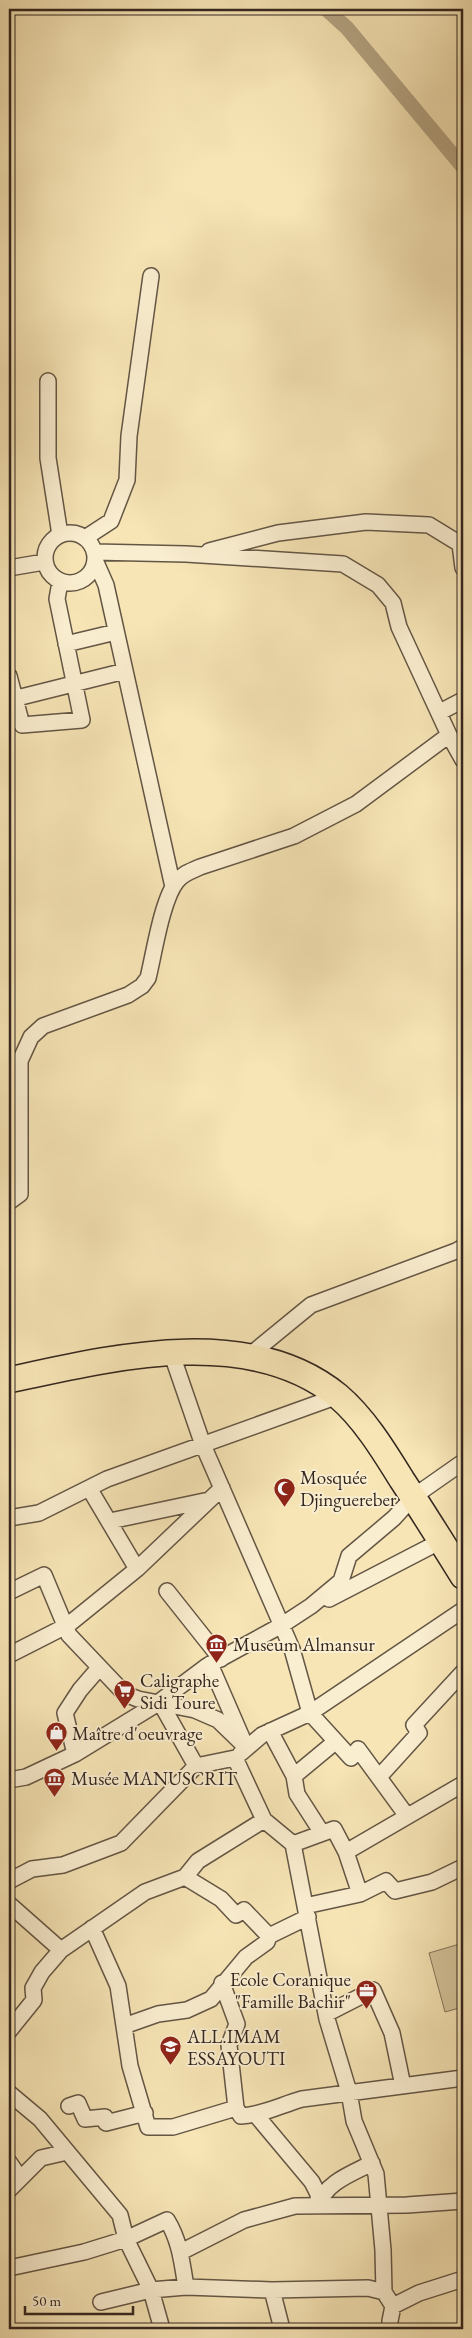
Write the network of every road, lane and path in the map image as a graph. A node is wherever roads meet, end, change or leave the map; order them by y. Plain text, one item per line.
1 (151, 276) dead end
2 (48, 381) dead end
3 (60, 534) junction
4 (85, 538) junction
5 (197, 555) junction
6 (95, 556) junction
7 (44, 562) junction
8 (9, 568) edge
9 (463, 568) edge
10 (60, 582) junction
11 (116, 632) junction
12 (66, 644) junction
13 (125, 671) junction
14 (9, 676) edge
15 (74, 683) junction
16 (12, 699) edge
17 (463, 700) edge
18 (440, 712) junction
19 (449, 735) junction
20 (463, 760) edge
21 (173, 888) junction
22 (9, 1202) edge
23 (463, 1246) edge
24 (171, 1352) junction
25 (250, 1356) junction
26 (9, 1380) edge
27 (338, 1396) junction
28 (203, 1445) junction
29 (463, 1462) edge
30 (89, 1488) junction
31 (222, 1488) junction
32 (413, 1497) junction
33 (210, 1500) junction
34 (9, 1518) edge
35 (110, 1521) junction
36 (441, 1541) junction
37 (137, 1569) junction
38 (463, 1576) edge
39 (167, 1591) dead end
40 (9, 1592) edge
41 (463, 1610) edge
42 (288, 1621) junction
43 (65, 1627) junction
44 (9, 1655) edge
45 (216, 1662) junction
46 (99, 1668) junction
47 (463, 1672) edge
48 (160, 1702) junction
49 (310, 1713) junction
50 (270, 1731) junction
51 (335, 1742) junction
52 (247, 1748) junction
53 (75, 1754) junction
54 (235, 1758) junction
55 (196, 1766) junction
56 (294, 1776) junction
57 (379, 1777) junction
58 (9, 1780) edge
59 (463, 1784) edge
60 (408, 1816) junction
61 (264, 1820) junction
62 (322, 1833) junction
63 (293, 1844) junction
64 (346, 1852) junction
65 (463, 1867) edge
66 (185, 1877) junction
67 (9, 1881) edge
68 (360, 1894) junction
69 (9, 1904) edge
70 (306, 1911) junction
71 (92, 1928) junction
72 (269, 1936) junction
73 (61, 1950) junction
74 (222, 1983) junction
75 (326, 2014) junction
76 (124, 2026) junction
77 (9, 2031) edge
78 (463, 2078) edge
79 (403, 2086) junction
80 (349, 2092) junction
81 (9, 2093) edge
82 (69, 2106) dead end
83 (236, 2108) junction
84 (145, 2113) junction
85 (256, 2115) junction
86 (67, 2152) junction
87 (9, 2162) edge
88 (372, 2163) junction
89 (20, 2178) junction
90 (9, 2190) edge
91 (463, 2201) edge
92 (380, 2204) junction
93 (319, 2205) junction
94 (126, 2239) junction
95 (180, 2252) junction
96 (9, 2268) edge
97 (463, 2279) edge
98 (186, 2287) junction
99 (151, 2290) junction
100 (272, 2290) junction
101 (384, 2292) junction
102 (101, 2302) dead end
103 (393, 2306) junction
104 (162, 2329) edge
105 (282, 2329) edge
106 (390, 2329) edge

1 - 4 street
2 - 3 street
3 - 4 street
3 - 7 street
4 - 6 street
5 - 6 street
5 - 9 street
5 - 18 street
6 - 10 street
6 - 11 street
7 - 8 street
7 - 10 street
10 - 12 street
11 - 12 street
11 - 13 street
12 - 15 street
13 - 15 street
13 - 21 street
14 - 16 street
15 - 16 street
15 - 16 street
17 - 18 street
18 - 19 street
19 - 20 street
19 - 21 street
21 - 22 street
23 - 25 street
24 - 25 main road
24 - 26 main road
24 - 28 street
25 - 27 main road
27 - 28 street
27 - 32 main road
28 - 30 street
28 - 31 street
29 - 32 street
30 - 34 street
30 - 35 street
31 - 33 street
31 - 42 street
32 - 36 main road
32 - 42 street
33 - 35 street
33 - 37 street
35 - 37 street
36 - 38 main road
36 - 42 street
37 - 43 street
39 - 45 street
40 - 43 street
41 - 49 street
42 - 45 street
42 - 49 street
43 - 44 street
43 - 46 street
45 - 48 street
45 - 52 street
46 - 48 street
46 - 53 street
47 - 57 street
48 - 52 street
48 - 53 street
48 - 55 street
49 - 50 street
49 - 51 street
50 - 52 street
50 - 56 street
51 - 56 street
51 - 57 street
52 - 54 street
53 - 58 street
54 - 55 street
54 - 61 street
55 - 67 street
56 - 62 street
57 - 60 street
59 - 60 street
60 - 64 street
61 - 63 street
61 - 66 street
62 - 63 street
62 - 64 street
63 - 70 street
64 - 68 street
65 - 68 street
66 - 71 street
66 - 72 street
68 - 70 street
69 - 73 street
70 - 72 street
70 - 75 street
71 - 73 street
71 - 76 street
72 - 74 street
73 - 77 street
74 - 76 street
74 - 83 street
75 - 79 street
75 - 80 street
76 - 84 street
78 - 79 street
79 - 80 street
80 - 85 street
80 - 88 street
81 - 86 street
82 - 84 street
83 - 84 street
83 - 85 street
85 - 93 street
86 - 89 street
86 - 94 street
87 - 89 street
88 - 92 street
88 - 93 street
89 - 90 street
91 - 92 street
92 - 93 street
92 - 101 street
93 - 95 street
94 - 95 street
94 - 96 street
94 - 99 street
95 - 98 street
97 - 103 street
98 - 99 street
98 - 100 street
99 - 102 street
99 - 104 street
100 - 101 street
100 - 105 street
101 - 103 street
103 - 106 street

